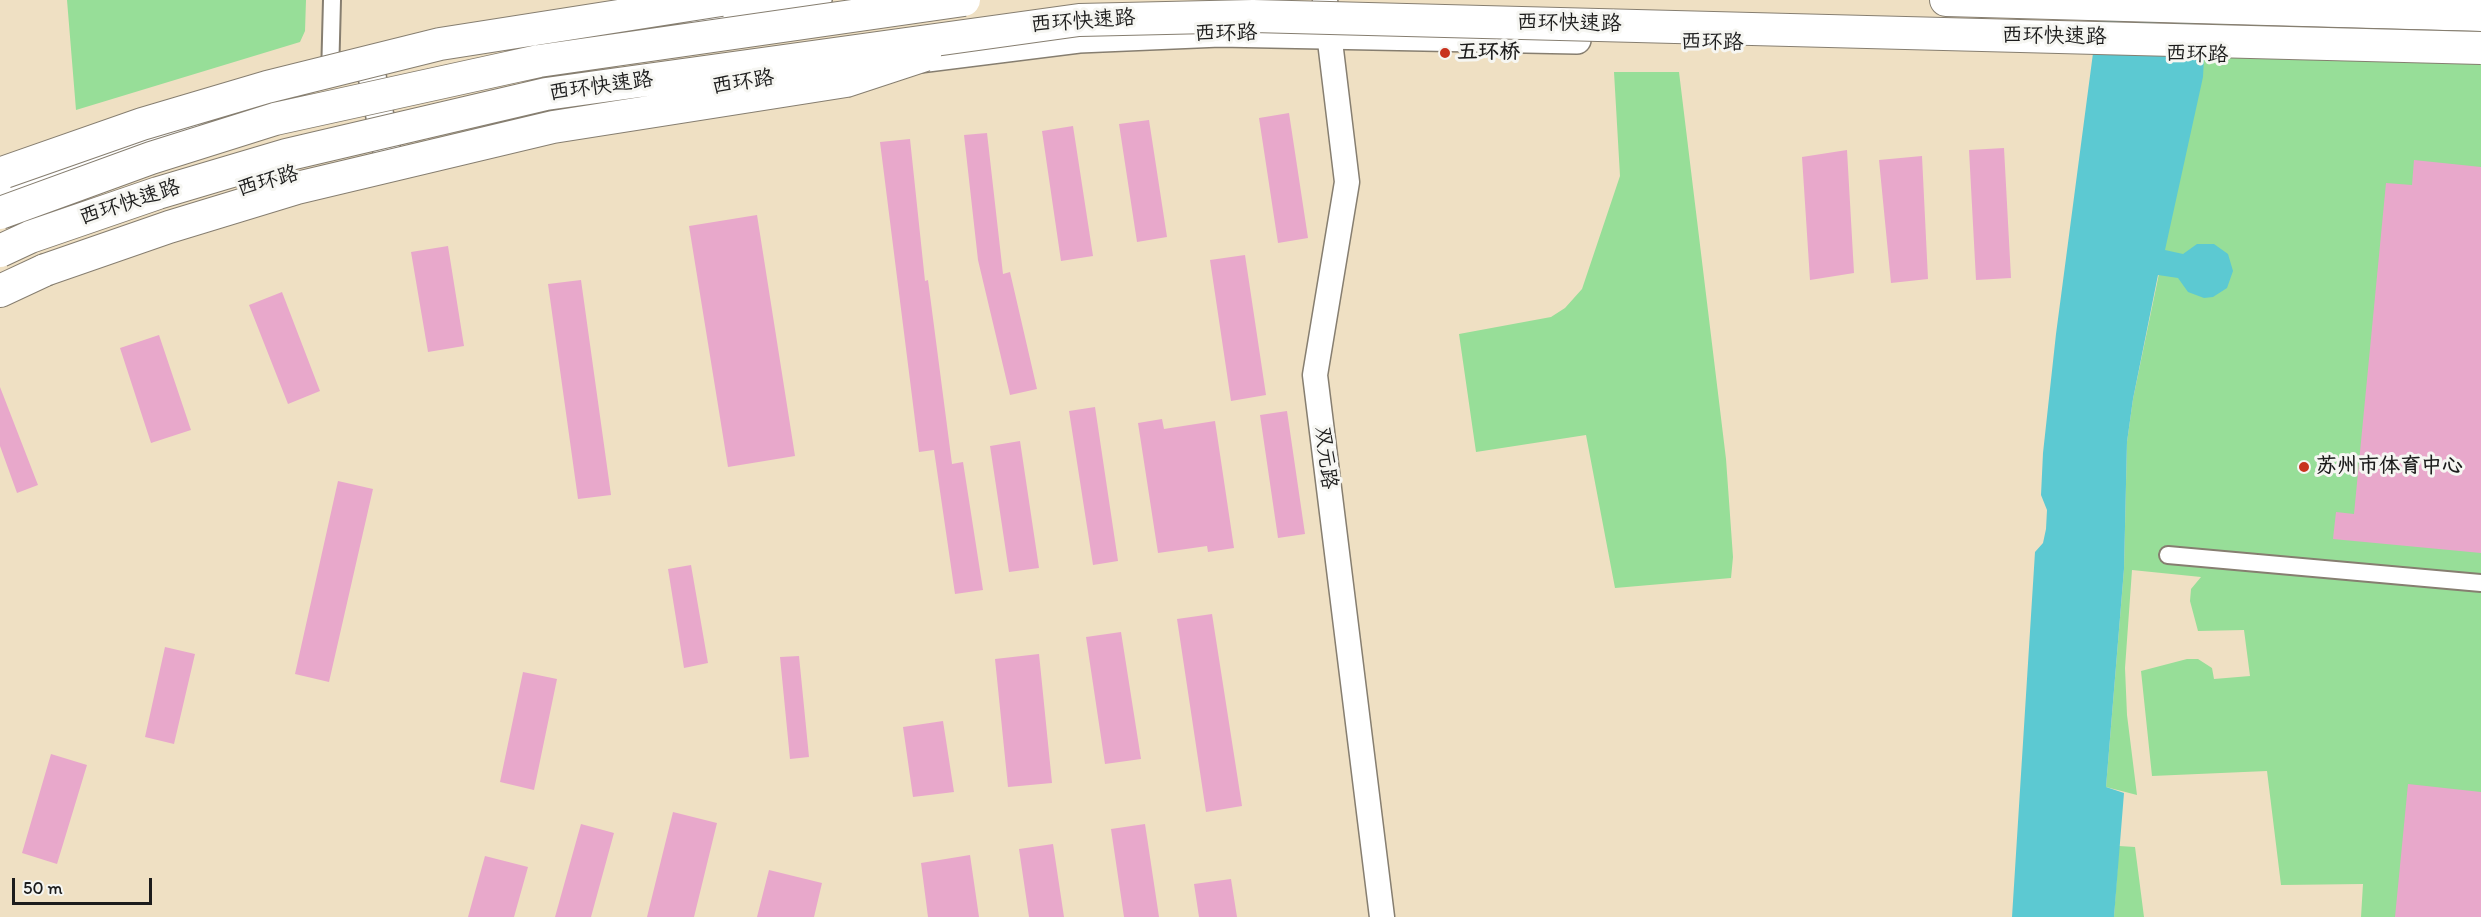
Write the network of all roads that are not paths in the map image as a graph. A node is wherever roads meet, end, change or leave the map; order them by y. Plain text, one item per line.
1 (332, 0) edge
2 (721, 0) edge
3 (818, 0) edge
4 (964, 0) edge
5 (1325, 0) edge
6 (1946, 0) edge
7 (2481, 15) edge
8 (1003, 29) junction
9 (1331, 34) junction
10 (2481, 48) edge
11 (2481, 63) edge
12 (372, 76) junction
13 (330, 87) junction
14 (387, 152) junction
15 (2, 179) edge
16 (0, 213) edge
17 (0, 251) edge
18 (0, 275) edge
19 (0, 291) edge
20 (2168, 555) dead end
21 (2481, 583) edge
22 (1382, 917) edge

1 - 13 street
2 - 15 highway, bridge
3 - 12 main road
4 - 16 highway, 西环快速路, bridge
5 - 9 street, 双元路
6 - 7 highway, 西环快速路
8 - 10 highway, 西环快速路, bridge
8 - 17 highway, 西环快速路, bridge
8 - 19 highway, bridge
9 - 11 main road, 西环路
9 - 14 main road, 西环路
9 - 22 street, 双元路
12 - 13 main road
12 - 14 main road
13 - 15 main road
14 - 18 main road, 西环路
20 - 21 street

